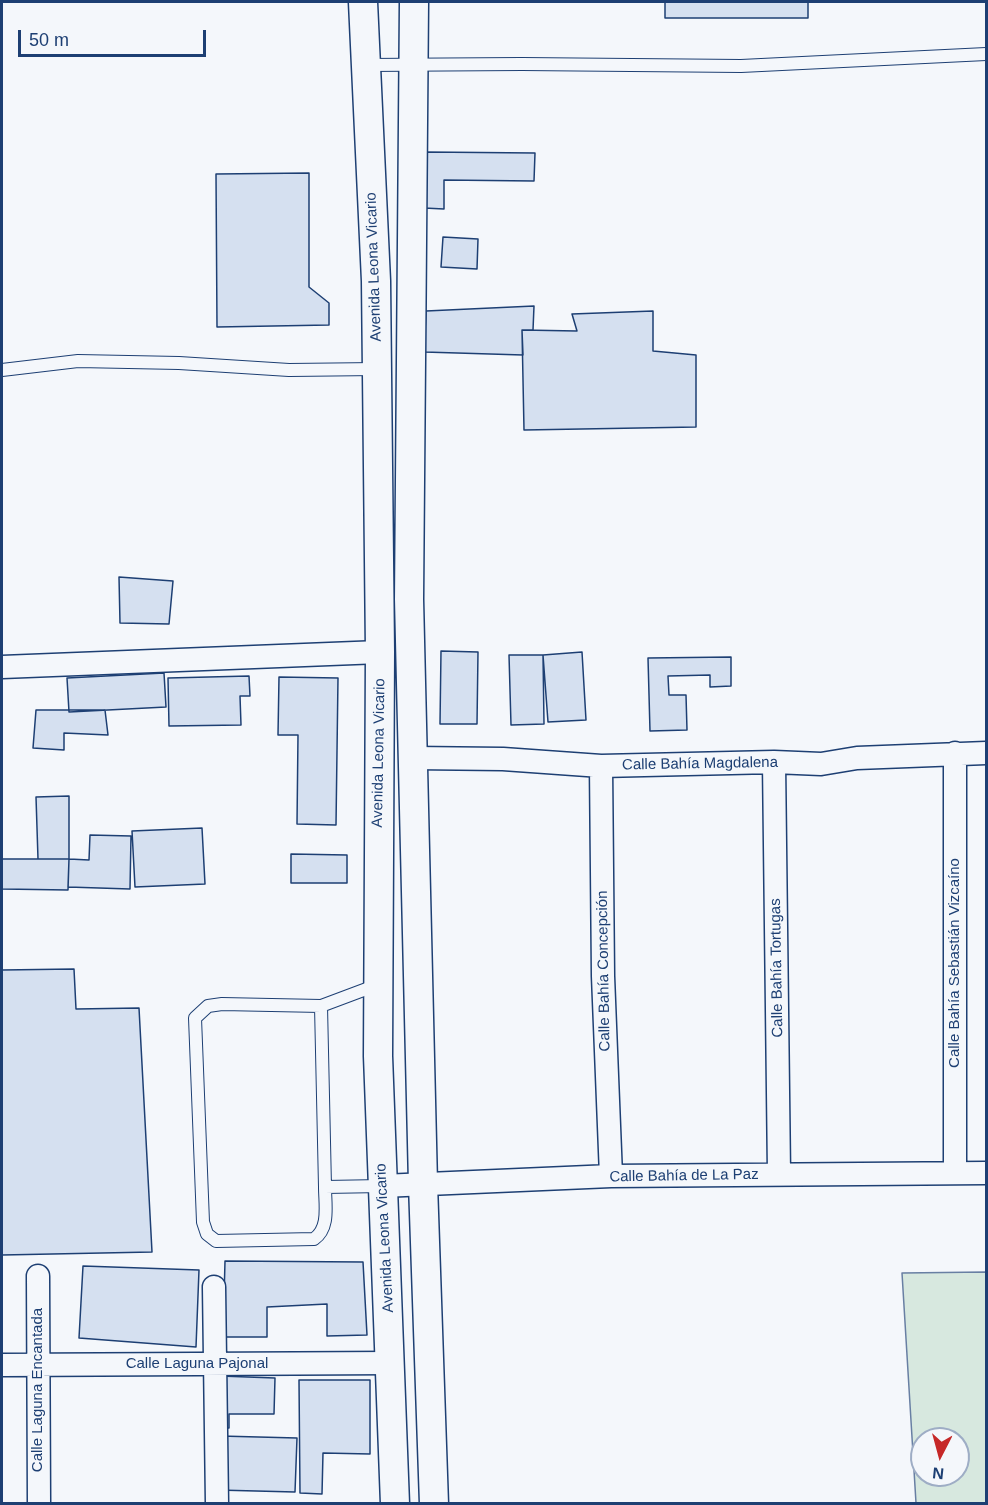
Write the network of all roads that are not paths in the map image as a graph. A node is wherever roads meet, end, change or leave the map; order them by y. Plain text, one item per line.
1 (363, 2) edge
2 (414, 2) edge
3 (987, 54) edge
4 (365, 65) junction
5 (415, 66) junction
6 (377, 369) junction
7 (2, 370) edge
8 (380, 652) junction
9 (2, 667) edge
10 (955, 753) junction
11 (987, 753) edge
12 (413, 758) junction
13 (774, 762) junction
14 (601, 766) junction
15 (377, 985) junction
16 (321, 1006) junction
17 (955, 1172) junction
18 (987, 1173) edge
19 (778, 1174) junction
20 (611, 1176) junction
21 (423, 1184) junction
22 (382, 1186) junction
23 (325, 1187) junction
24 (38, 1276) dead end
25 (214, 1287) dead end
26 (392, 1363) junction
27 (38, 1364) junction
28 (216, 1364) junction
29 (2, 1365) edge
30 (39, 1503) edge
31 (217, 1503) edge
32 (395, 1503) edge
33 (434, 1503) edge

1 - 4 street, Avenida Leona Vicario
2 - 5 street, Avenida Leona Vicario
3 - 5 lane
4 - 5 lane
4 - 6 street, Avenida Leona Vicario
5 - 12 street, Avenida Leona Vicario
6 - 7 lane
6 - 8 street, Avenida Leona Vicario
8 - 9 street
8 - 15 street, Avenida Leona Vicario
10 - 11 street, Calle Bahía Magdalena
10 - 13 street, Calle Bahía Magdalena
10 - 17 street, Calle Bahía Sebastián Vizcaíno
12 - 14 street, Calle Bahía Magdalena
12 - 21 street, Avenida Leona Vicario
13 - 14 street, Calle Bahía Magdalena
13 - 19 street, Calle Bahía Tortugas
14 - 20 street, Calle Bahía Concepción
15 - 16 lane
15 - 22 street, Avenida Leona Vicario
16 - 23 lane
16 - 23 lane
17 - 18 street, Calle Bahía de La Paz
17 - 19 street, Calle Bahía de La Paz
19 - 20 street, Calle Bahía de La Paz
20 - 21 street, Calle Bahía de La Paz
21 - 22 street, Calle Bahía de La Paz
21 - 33 street, Avenida Leona Vicario
22 - 23 lane
22 - 26 street, Avenida Leona Vicario
24 - 27 street, Calle Laguna Encantada
25 - 28 street
26 - 28 street, Calle Laguna Pajonal
26 - 32 street, Avenida Leona Vicario
27 - 28 street, Calle Laguna Pajonal
27 - 29 street, Calle Laguna Pajonal
27 - 30 street, Calle Laguna Encantada
28 - 31 street

